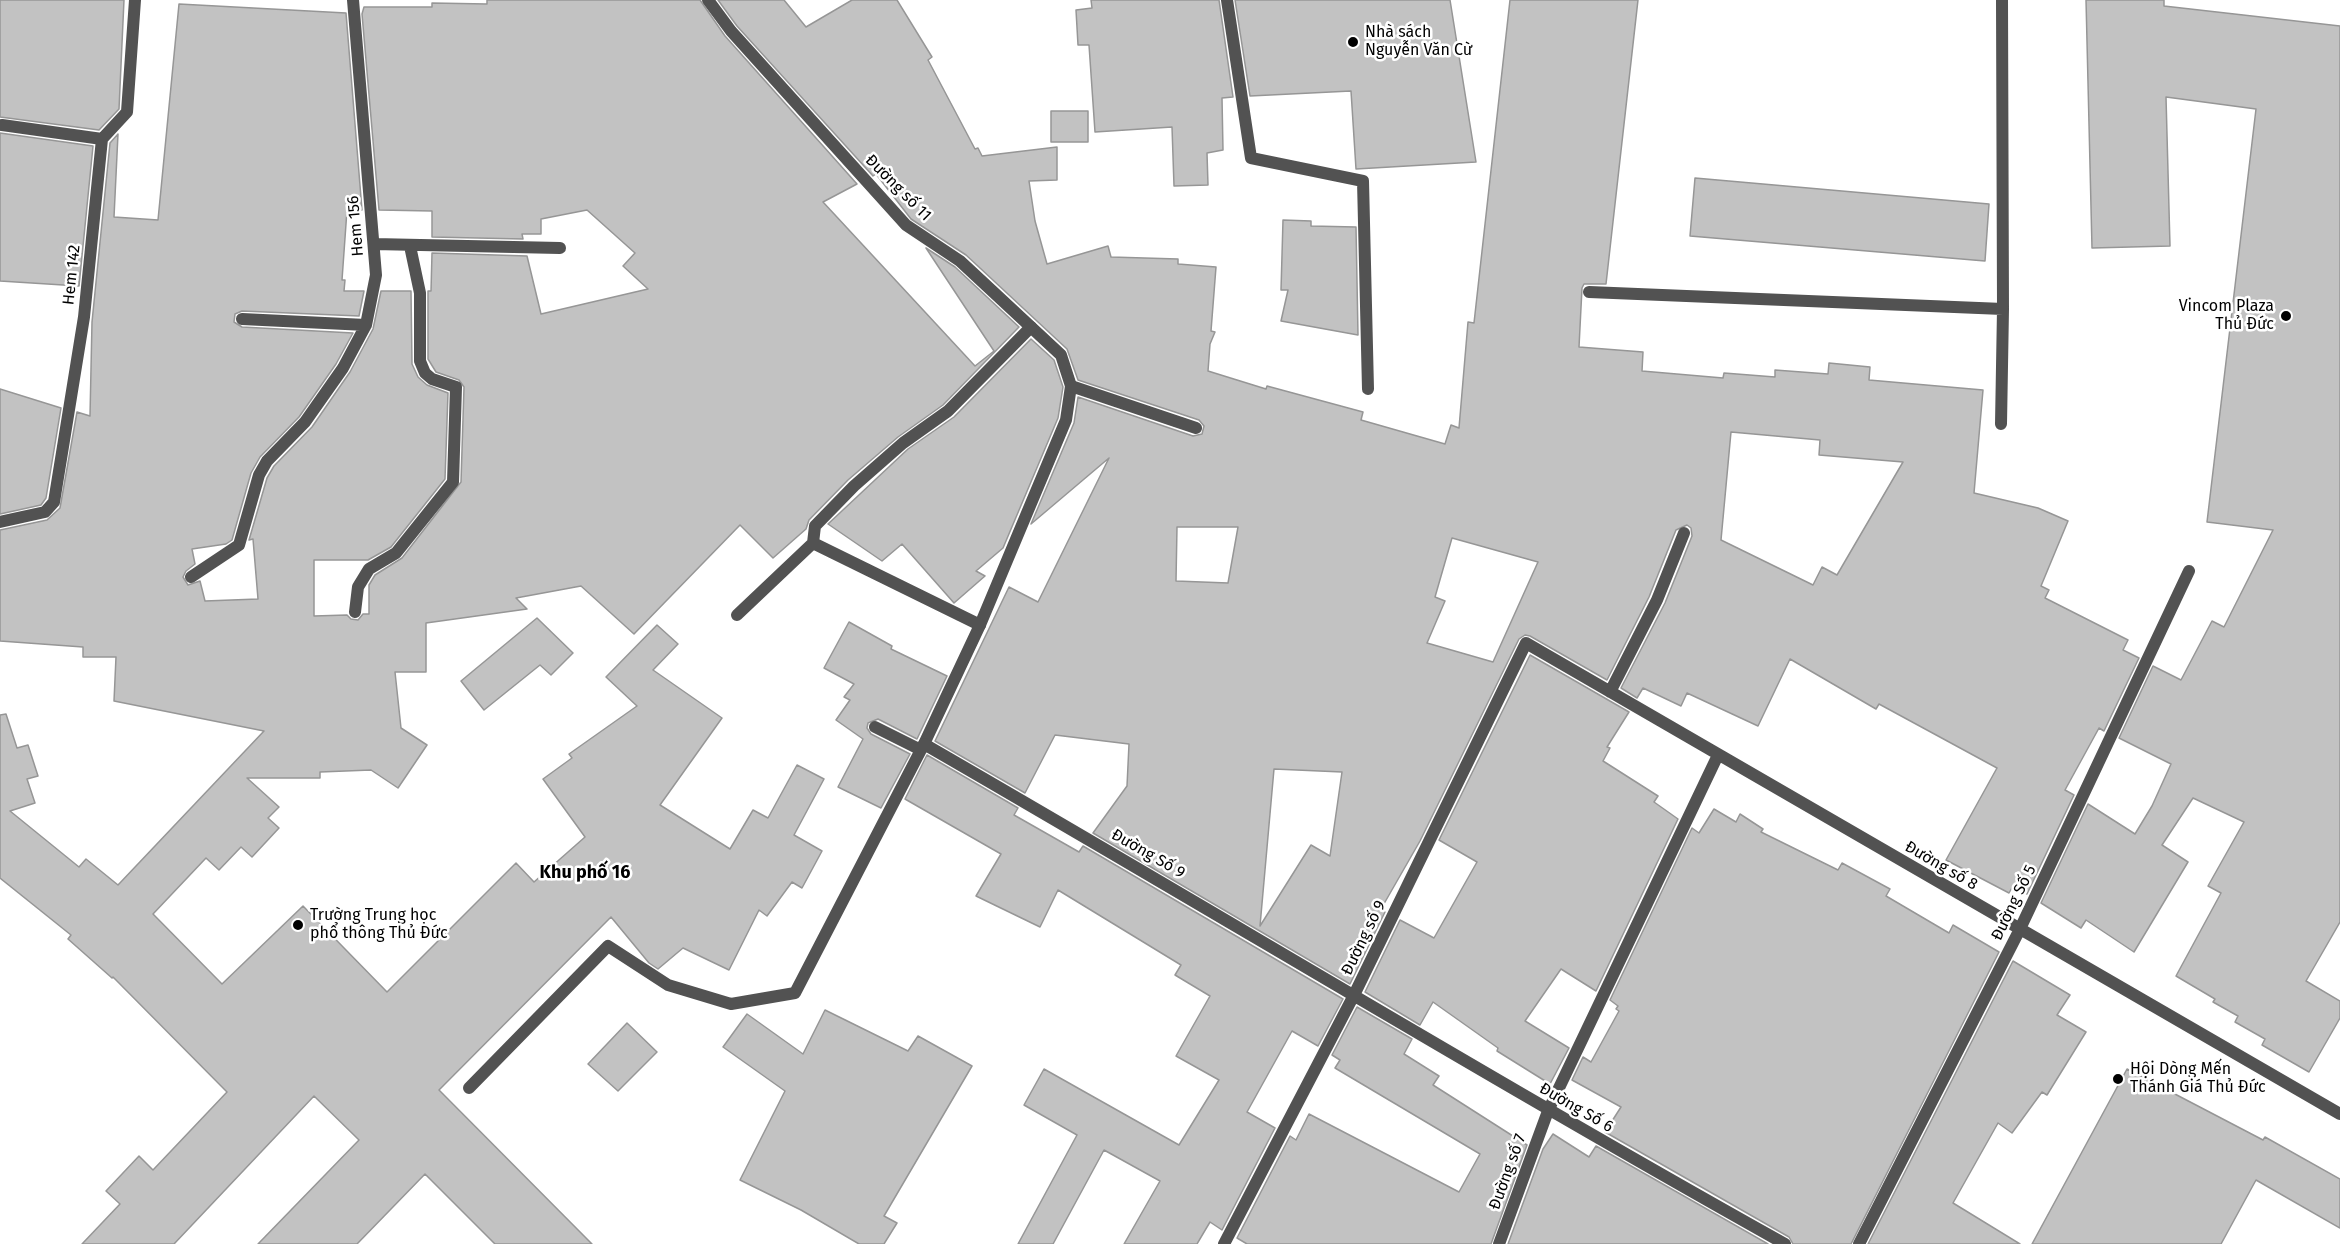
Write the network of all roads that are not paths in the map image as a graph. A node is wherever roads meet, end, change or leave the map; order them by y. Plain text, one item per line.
1 (135, 0) edge
2 (353, 0) edge
3 (708, 0) edge
4 (1227, 0) edge
5 (2002, 0) edge
6 (2, 125) dead end
7 (102, 139) junction
8 (374, 244) junction
9 (410, 246) junction
10 (560, 248) dead end
11 (1589, 292) dead end
12 (2003, 309) junction
13 (242, 319) dead end
14 (366, 325) junction
15 (1031, 327) junction
16 (1071, 386) junction
17 (1368, 389) dead end
18 (2001, 424) dead end
19 (1196, 428) dead end
20 (0, 522) edge
21 (1684, 533) dead end
22 (813, 543) junction
23 (2189, 571) dead end
24 (191, 577) dead end
25 (355, 612) dead end
26 (737, 615) dead end
27 (980, 624) junction
28 (1526, 643) joint
29 (1610, 692) junction
30 (874, 727) dead end
31 (923, 747) junction
32 (1718, 755) junction
33 (2019, 931) junction
34 (1354, 995) junction
35 (469, 1088) dead end
36 (1548, 1111) junction
37 (2340, 1114) edge
38 (1224, 1244) edge
39 (1499, 1244) edge
40 (1785, 1244) edge
41 (1859, 1244) edge

1 - 7 street
2 - 8 street, Hem 156
3 - 15 street, Đường số 11
4 - 17 street
5 - 12 street
6 - 7 street
7 - 20 street, Hem 142
8 - 9 street
8 - 14 street, Hem 156
9 - 10 street
9 - 25 street
11 - 12 street
12 - 18 street
13 - 14 street
14 - 24 street, Hem 156
15 - 16 street, Đường số 11
15 - 22 street
16 - 19 street
16 - 27 street
21 - 29 street
22 - 26 street
22 - 27 street
23 - 33 street, Đường Số 5
27 - 31 street
28 - 29 street, Đường số 8
28 - 34 street, Đường số 9
29 - 32 street, Đường số 8
30 - 31 street, Đường Số 9
31 - 34 street, Đường Số 9
31 - 35 street
32 - 33 street, Đường số 8
32 - 36 street, Đường số 7
33 - 37 street, Đường số 8
33 - 41 street, Đường Số 5
34 - 36 street, Đường Số 6
34 - 38 street, Đường số 9
36 - 39 street, Đường số 7
36 - 40 street, Đường Số 6

